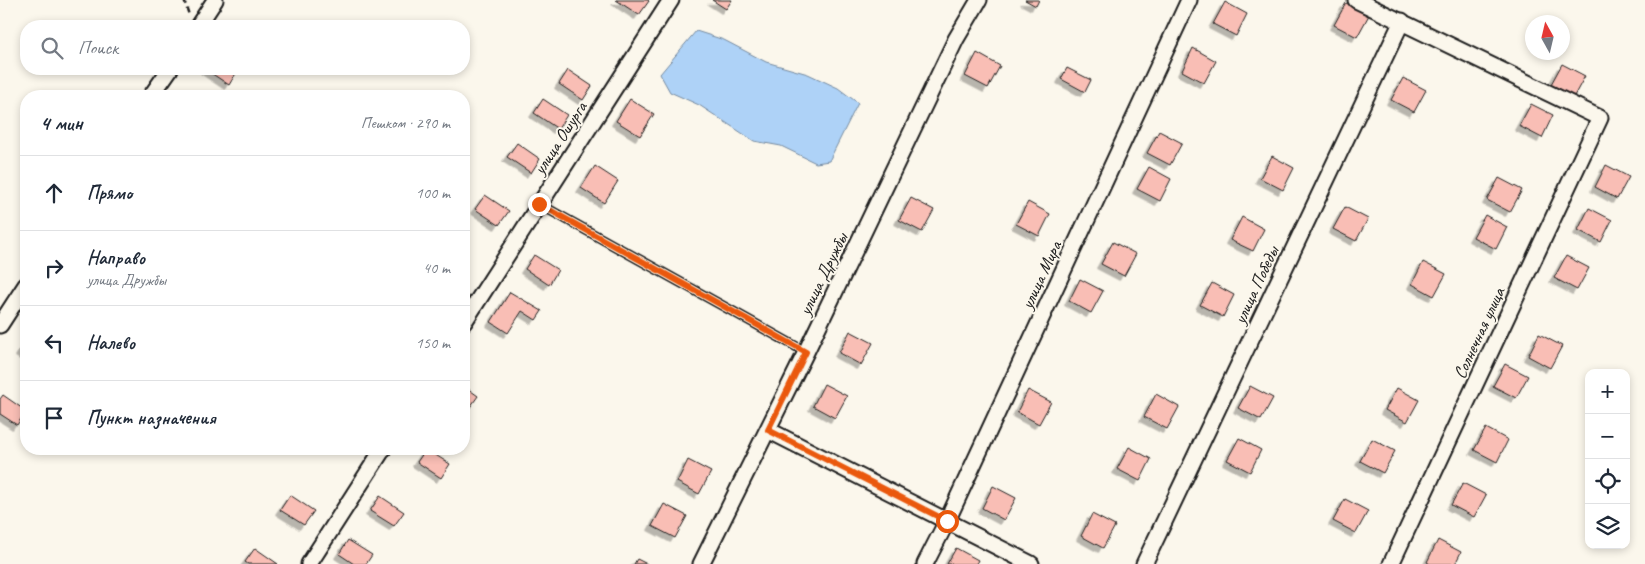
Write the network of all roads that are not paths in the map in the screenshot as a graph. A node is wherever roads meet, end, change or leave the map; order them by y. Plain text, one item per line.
1 (215, 0) edge
2 (671, 0) edge
3 (979, 0) edge
4 (1189, 0) edge
5 (1356, 0) edge
6 (202, 20) edge
7 (1402, 21) junction
8 (166, 75) edge
9 (156, 90) edge
10 (539, 204) junction
11 (20, 294) edge
12 (470, 313) edge
13 (0, 325) edge
14 (806, 352) junction
15 (768, 430) junction
16 (379, 455) edge
17 (947, 521) junction
18 (309, 564) edge
19 (702, 564) edge
20 (925, 564) edge
21 (1031, 564) edge
22 (1144, 564) edge
23 (1391, 564) edge

1 - 6 street
2 - 10 street, улица Ошурга
3 - 14 street, улица Дружбы
4 - 17 street, улица Мира
5 - 7 street
7 - 22 street, улица Победы
7 - 23 street, Солнечная улица
8 - 9 street
10 - 12 street, улица Ошурга
10 - 14 lane
11 - 13 street
14 - 15 street, улица Дружбы
15 - 17 street
15 - 19 street, улица Дружбы
16 - 18 street
17 - 20 street, улица Мира
17 - 21 street

